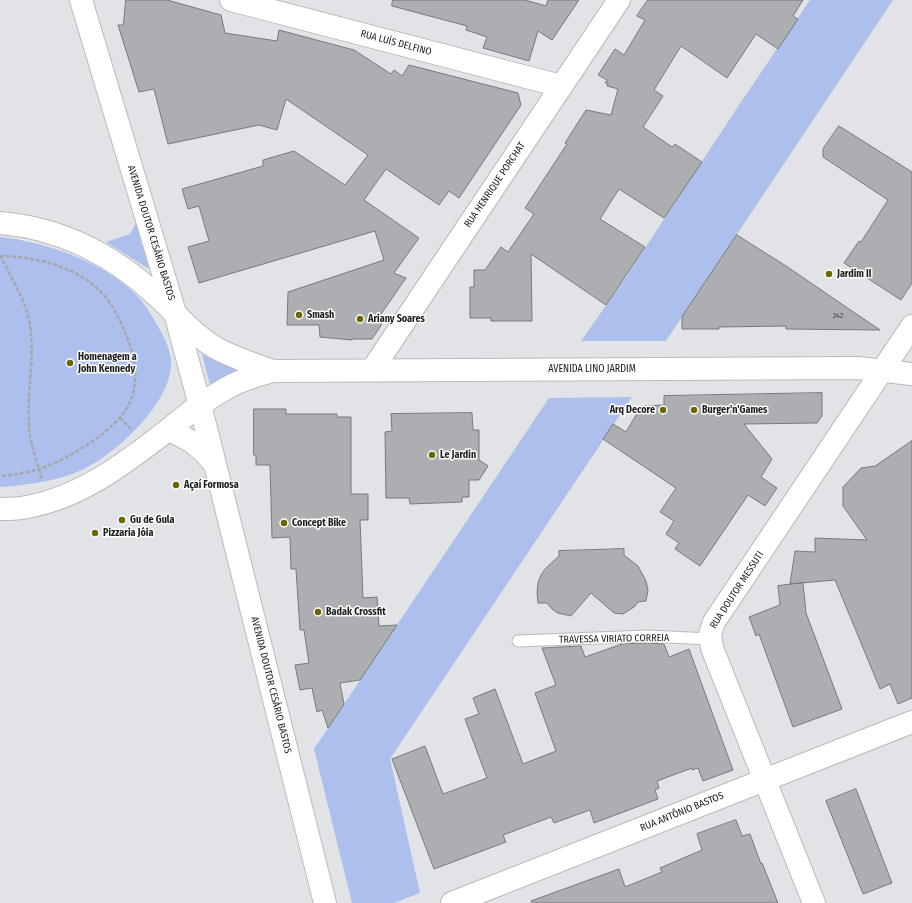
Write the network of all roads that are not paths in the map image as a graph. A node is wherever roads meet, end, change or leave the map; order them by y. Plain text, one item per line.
1 (81, 0) edge
2 (231, 0) edge
3 (618, 0) edge
4 (561, 86) junction
5 (0, 223) edge
6 (175, 313) junction
7 (912, 326) edge
8 (372, 370) junction
9 (273, 371) junction
10 (882, 371) junction
11 (912, 374) edge
12 (200, 405) junction
13 (168, 430) junction
14 (216, 467) junction
15 (0, 509) edge
16 (710, 639) junction
17 (518, 642) dead end
18 (912, 722) edge
19 (764, 780) junction
20 (325, 903) edge
21 (452, 903) edge
22 (814, 903) edge

1 - 6 street, AVENIDA DOUTOR CESÁRIO BASTOS
2 - 4 street, RUA LUÍS DELFINO
3 - 4 street, RUA HENRIQUE PORCHAT
4 - 8 street, RUA HENRIQUE PORCHAT
5 - 6 street, AVENIDA LINO JARDIM
6 - 9 street, AVENIDA LINO JARDIM
6 - 12 street, AVENIDA DOUTOR CESÁRIO BASTOS
7 - 10 street, RUA DOUTOR MESSUTI
8 - 9 street, AVENIDA LINO JARDIM
8 - 10 street, AVENIDA LINO JARDIM
9 - 12 street, AVENIDA LINO JARDIM
10 - 11 street, AVENIDA LINO JARDIM
10 - 16 street, RUA DOUTOR MESSUTI
12 - 13 street, AVENIDA LINO JARDIM
12 - 14 street, AVENIDA DOUTOR CESÁRIO BASTOS
13 - 14 street, AVENIDA DOUTOR CESÁRIO BASTOS
13 - 15 street, AVENIDA LINO JARDIM
14 - 20 street, AVENIDA DOUTOR CESÁRIO BASTOS
16 - 17 lane, TRAVESSA VIRIATO CORREIA
16 - 19 street, RUA DOUTOR MESSUTI
18 - 19 street, RUA ANTÔNIO BASTOS
19 - 21 street, RUA ANTÔNIO BASTOS
19 - 22 street, RUA DOUTOR MESSUTI

